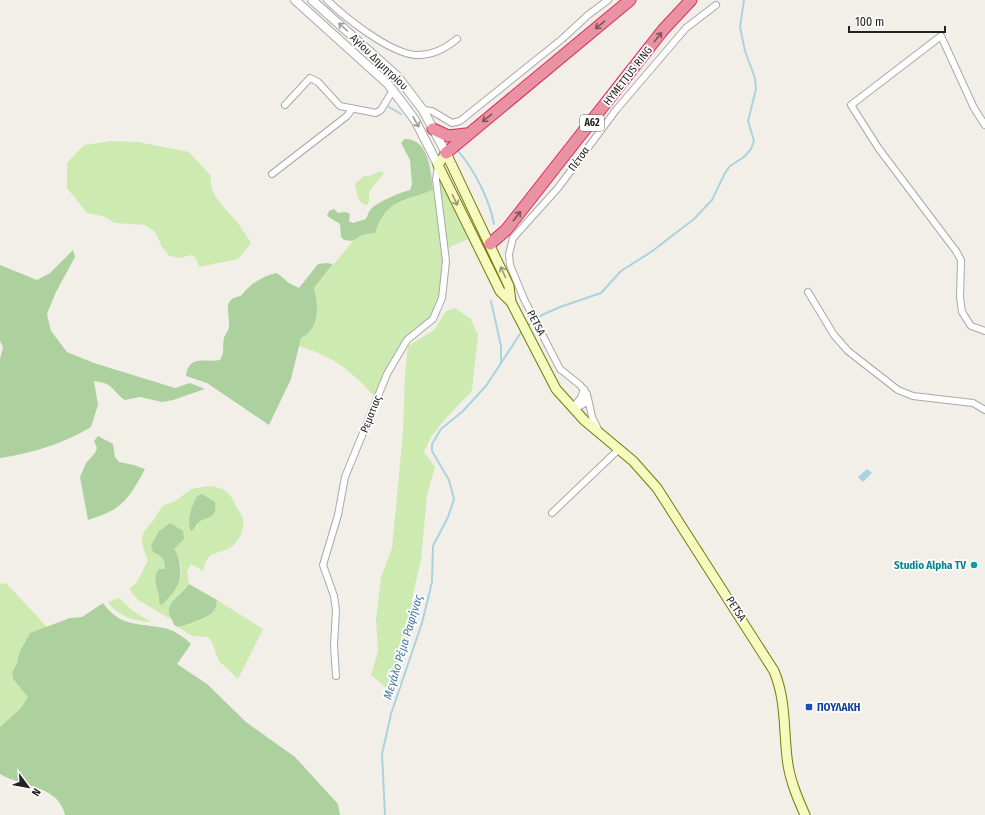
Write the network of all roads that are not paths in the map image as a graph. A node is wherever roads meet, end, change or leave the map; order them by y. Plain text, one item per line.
1 (295, 0) edge
2 (312, 0) edge
3 (327, 0) edge
4 (608, 0) edge
5 (630, 0) edge
6 (690, 0) edge
7 (716, 5) dead end
8 (457, 39) dead end
9 (393, 90) junction
10 (285, 105) dead end
11 (352, 109) junction
12 (423, 110) junction
13 (985, 125) edge
14 (433, 129) junction
15 (468, 133) junction
16 (446, 153) junction
17 (438, 165) junction
18 (272, 174) dead end
19 (490, 244) junction
20 (479, 249) junction
21 (808, 292) dead end
22 (524, 299) joint
23 (512, 302) junction
24 (985, 331) edge
25 (585, 391) junction
26 (572, 408) junction
27 (985, 410) edge
28 (602, 436) junction
29 (619, 449) junction
30 (552, 513) dead end
31 (336, 676) dead end
32 (805, 815) edge

1 - 9 street, Αγίου Δημητρίου
12 -> 2 street, Αγίου Δημητρίου
3 - 8 street
4 - 12 street
5 -> 15 highway
19 -> 6 highway, HYMETTUS RING / Α62
7 - 22 street, Πέτσα
9 - 11 street
9 -> 17 street, Αγίου Δημητρίου
10 - 11 street
11 - 18 street
12 - 14 street, Αγίου Δημητρίου
13 - 24 street
14 - 15 highway
14 - 16 street, Αγίου Δημητρίου
15 - 16 highway
16 - 17 main road
16 - 19 main road, Αγίου Δημητρίου
17 -> 20 main road
17 - 31 street, Ρεματιας
19 - 20 main road
23 -> 19 main road
20 - 23 main road
21 - 27 street
22 - 25 street, PETSA
23 - 26 main road, PETSA
25 - 26 street
25 - 28 street, PETSA
26 - 28 main road, PETSA
28 - 29 main road, PETSA
29 - 30 street
29 - 32 main road, PETSA

